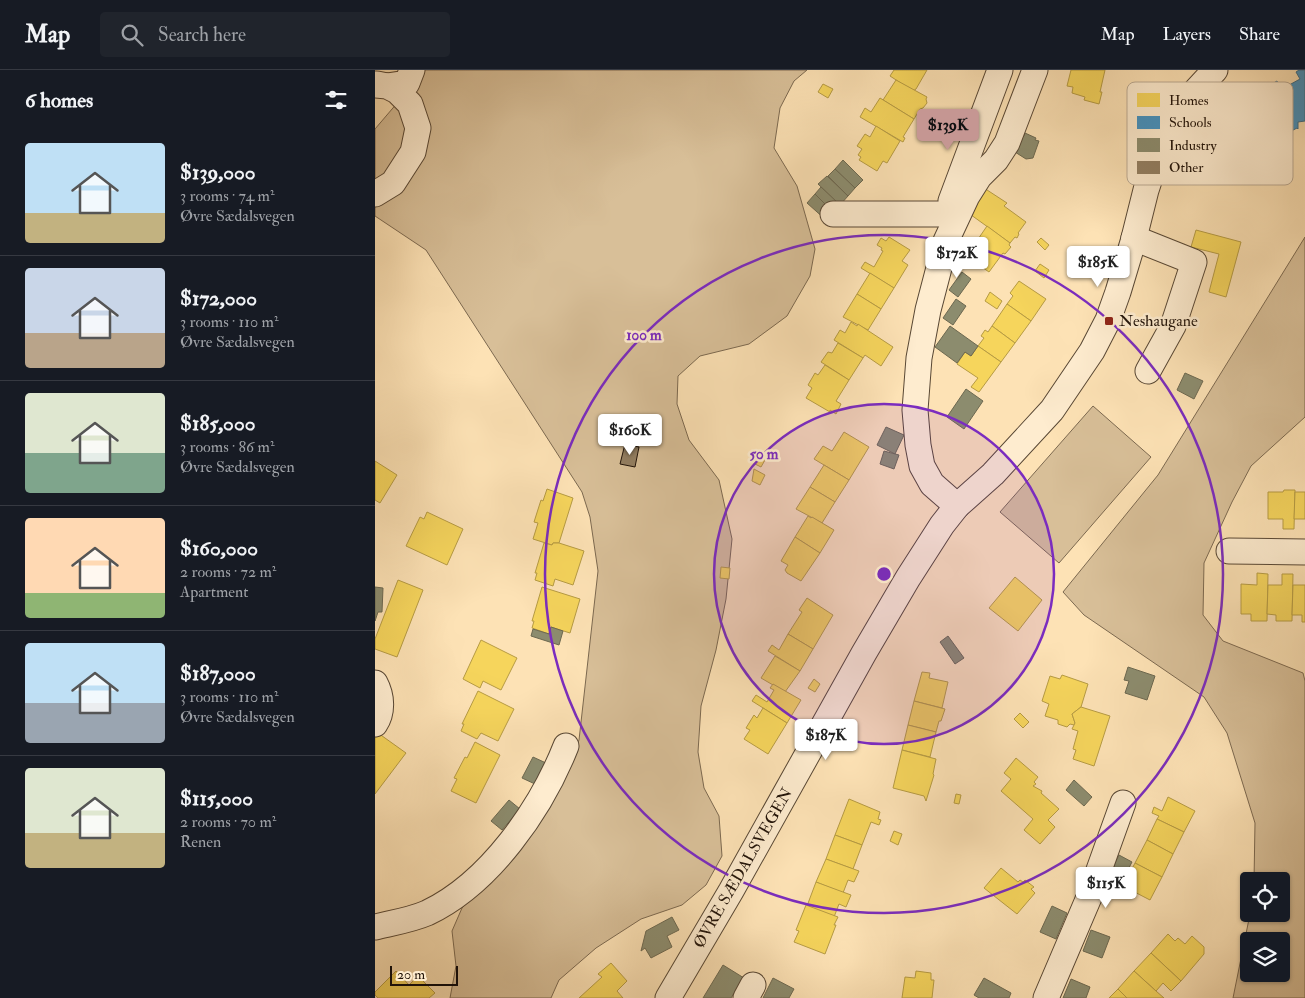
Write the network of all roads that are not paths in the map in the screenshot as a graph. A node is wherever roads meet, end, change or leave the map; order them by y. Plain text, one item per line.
1 (412, 70) edge
2 (1001, 70) edge
3 (1035, 70) edge
4 (1215, 70) edge
5 (1204, 82) edge
6 (379, 85) edge
7 (1148, 185) edge
8 (375, 194) edge
9 (833, 214) dead end
10 (946, 214) junction
11 (1134, 238) junction
12 (946, 241) junction
13 (1149, 371) dead end
14 (957, 506) junction
15 (1229, 551) dead end
16 (1305, 552) edge
17 (375, 683) edge
18 (375, 724) edge
19 (566, 746) dead end
20 (1123, 803) dead end
21 (375, 926) edge
22 (668, 998) edge
23 (1046, 998) edge

1 - 6 street
2 - 10 street
3 - 12 street
4 - 5 street, ØVRE SÆDALSVEGEN
6 - 8 street
7 - 11 street, ØVRE SÆDALSVEGEN
9 - 10 street
10 - 12 street
11 - 13 street
11 - 14 street, ØVRE SÆDALSVEGEN
12 - 14 street
14 - 22 street, ØVRE SÆDALSVEGEN
15 - 16 street
17 - 18 street
19 - 21 street
20 - 23 street

